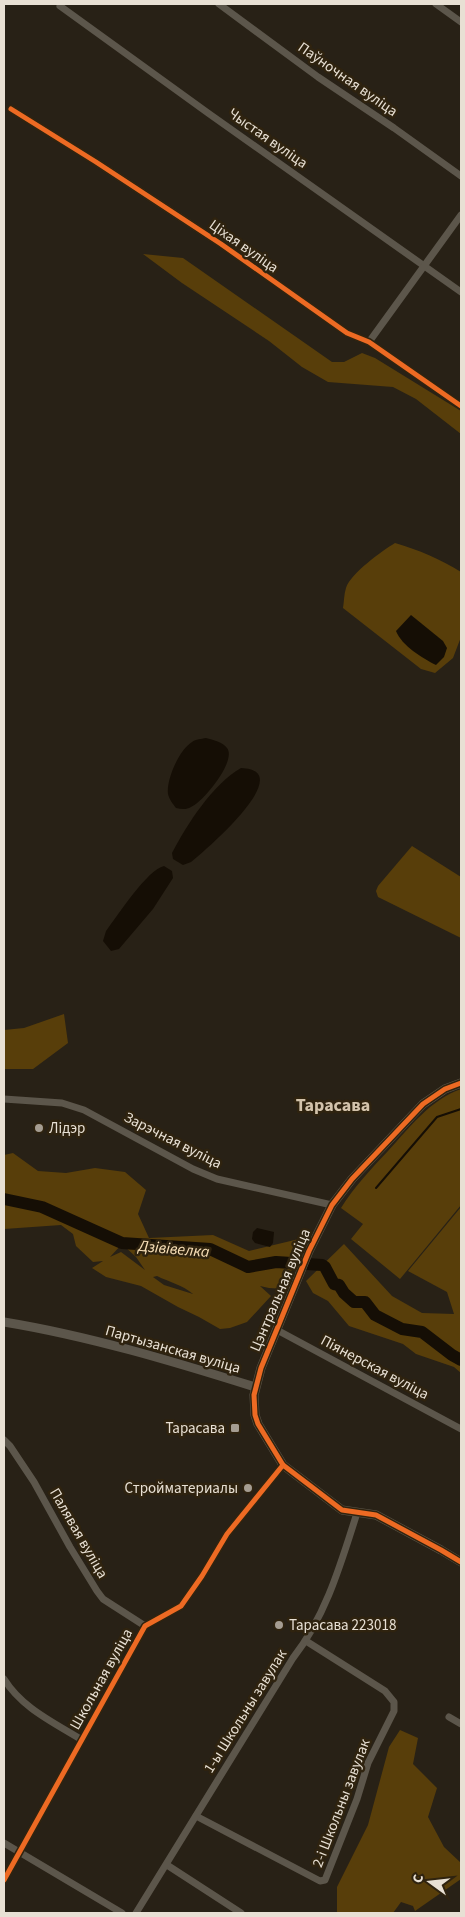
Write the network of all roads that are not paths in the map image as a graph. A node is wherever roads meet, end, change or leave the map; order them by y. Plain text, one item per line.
1 (219, 4) edge
2 (436, 4) edge
3 (60, 6) dead end
4 (461, 22) edge
5 (11, 109) dead end
6 (461, 176) edge
7 (461, 215) edge
8 (424, 266) junction
9 (461, 292) edge
10 (369, 342) junction
11 (461, 406) edge
12 (461, 1083) edge
13 (4, 1099) edge
14 (332, 1205) junction
15 (4, 1322) edge
16 (277, 1330) junction
17 (255, 1387) junction
18 (461, 1429) edge
19 (4, 1440) edge
20 (283, 1465) junction
21 (357, 1512) junction
22 (461, 1562) edge
23 (145, 1626) junction
24 (306, 1641) junction
25 (4, 1679) edge
26 (449, 1717) dead end
27 (461, 1724) edge
28 (82, 1740) junction
29 (196, 1816) junction
30 (4, 1843) edge
31 (19, 1851) junction
32 (167, 1865) junction
33 (4, 1880) edge
34 (122, 1913) edge
35 (136, 1913) edge
36 (241, 1913) edge

1 - 6 street, Паўночная вуліца
2 - 4 street
3 - 8 street, Чыстая вуліца
5 - 10 street, Ціхая вуліца
7 - 8 street
8 - 9 street, Чыстая вуліца
8 - 10 street
10 - 11 street, Ціхая вуліца
12 - 14 street, Цэнтральная вуліца
13 - 14 street, Зарэчная вуліца
14 - 16 street, Цэнтральная вуліца
15 - 17 street, Партызанская вуліца
16 - 17 street, Цэнтральная вуліца
16 - 18 street, Піянерская вуліца
17 - 20 street, Партызанская вуліца
19 - 23 street, Палявая вуліца
20 - 21 street, Партызанская вуліца
20 - 23 street, Школьная вуліца
21 - 22 street, Партызанская вуліца
21 - 24 street, 1-ы Школьны завулак
23 - 28 street, Школьная вуліца
24 - 29 street, 1-ы Школьны завулак
24 - 29 street, 2-і Школьны завулак
25 - 28 street
26 - 27 street
28 - 31 street, Школьная вуліца
29 - 32 street, 1-ы Школьны завулак
30 - 31 street
31 - 33 street, Школьная вуліца
31 - 34 street
32 - 35 street, 1-ы Школьны завулак
32 - 36 street

